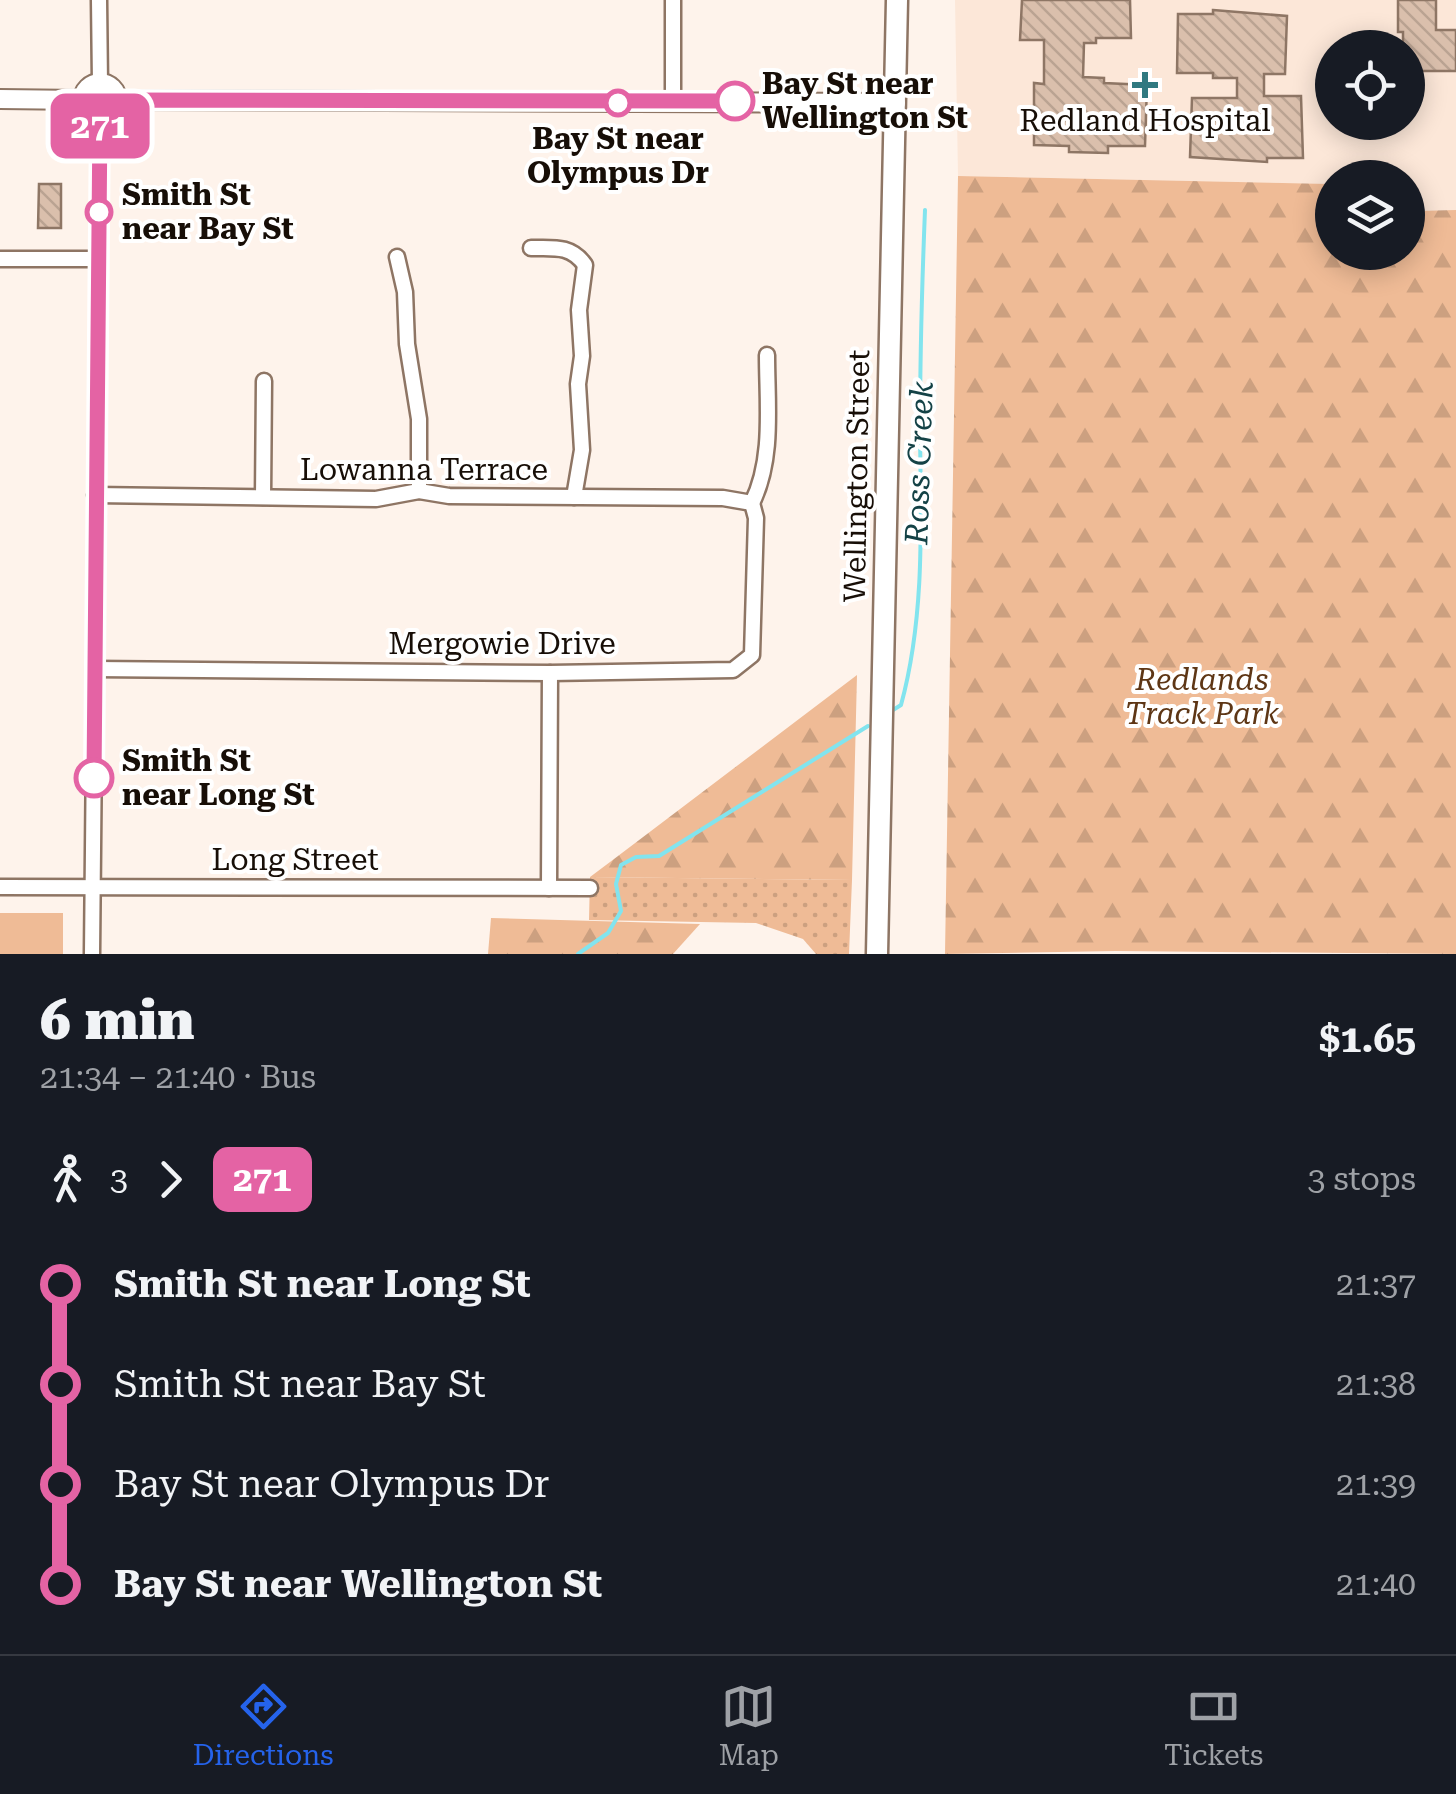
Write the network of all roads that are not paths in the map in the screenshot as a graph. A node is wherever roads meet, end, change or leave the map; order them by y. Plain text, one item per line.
1 (99, 0) edge
2 (673, 0) edge
3 (897, 0) edge
4 (100, 82) junction
5 (0, 98) edge
6 (82, 100) junction
7 (117, 100) junction
8 (673, 100) junction
9 (896, 104) junction
10 (100, 117) junction
11 (531, 248) dead end
12 (397, 258) dead end
13 (0, 259) edge
14 (99, 259) junction
15 (767, 355) dead end
16 (264, 381) dead end
17 (418, 491) junction
18 (96, 495) junction
19 (262, 497) junction
20 (574, 497) junction
21 (752, 504) junction
22 (95, 669) junction
23 (550, 673) junction
24 (0, 887) edge
25 (93, 887) junction
26 (550, 888) junction
27 (590, 888) dead end
28 (92, 954) edge
29 (877, 954) edge

1 - 4 street
2 - 8 street
3 - 9 main road, Wellington Street
4 - 6 street
4 - 7 street
5 - 6 street
6 - 10 street
7 - 8 street
7 - 10 street
8 - 9 street
9 - 29 main road, Wellington Street
10 - 14 street
11 - 20 street
12 - 17 street
13 - 14 street
14 - 18 street
15 - 21 street
16 - 19 street
17 - 19 street, Lowanna Terrace
17 - 20 street, Lowanna Terrace
18 - 19 street, Lowanna Terrace
18 - 22 street
20 - 21 street, Lowanna Terrace
21 - 23 street, Mergowie Drive
22 - 23 street, Mergowie Drive
22 - 25 street
23 - 26 street
24 - 25 street, Long Street
25 - 26 street, Long Street
25 - 28 street
26 - 27 street, Long Street

